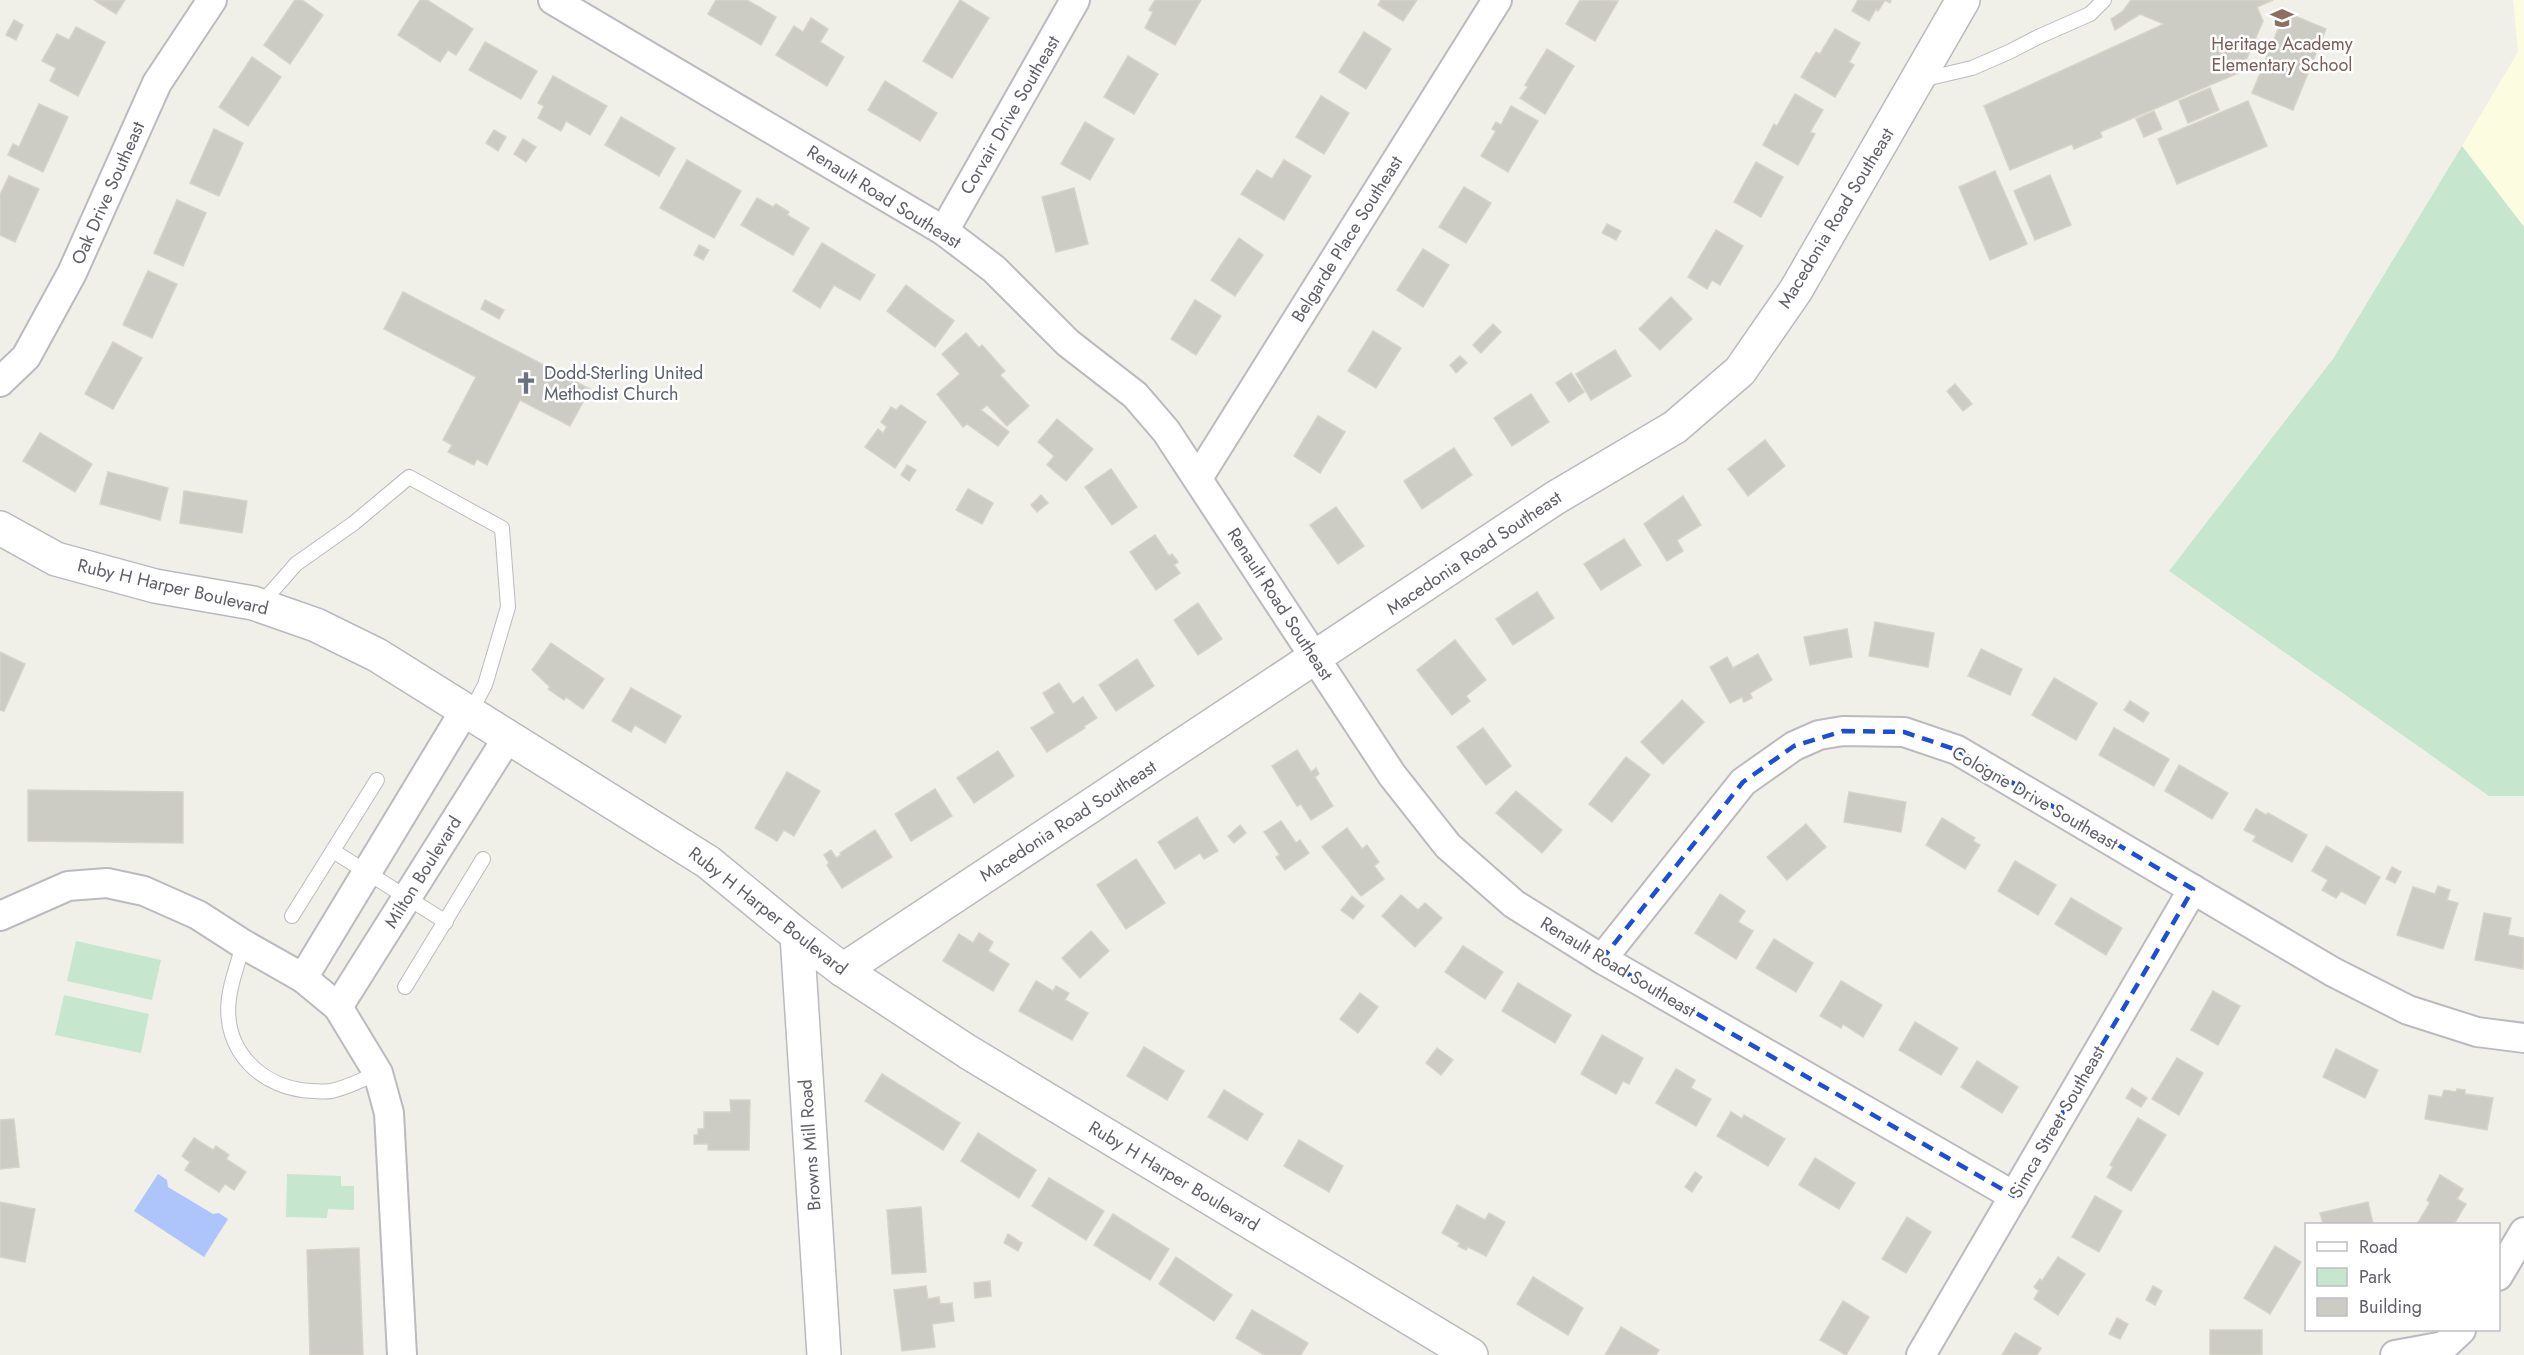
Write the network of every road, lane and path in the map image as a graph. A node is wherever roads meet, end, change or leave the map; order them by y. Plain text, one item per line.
1 (212, 0) edge
2 (553, 0) edge
3 (1076, 0) edge
4 (1497, 0) edge
5 (1963, 0) edge
6 (2104, 0) edge
7 (1916, 82) junction
8 (944, 231) junction
9 (0, 382) edge
10 (1198, 478) junction
11 (0, 528) edge
12 (260, 606) junction
13 (1315, 659) junction
14 (468, 711) junction
15 (508, 737) junction
16 (377, 780) dead end
17 (333, 851) junction
18 (483, 859) dead end
19 (367, 872) junction
20 (2193, 889) junction
21 (407, 898) junction
22 (0, 916) edge
23 (292, 916) dead end
24 (446, 922) junction
25 (797, 935) junction
26 (243, 945) junction
27 (1602, 959) junction
28 (843, 970) junction
29 (303, 978) junction
30 (405, 987) dead end
31 (338, 1007) junction
32 (2524, 1038) edge
33 (378, 1073) junction
34 (2014, 1196) junction
35 (2524, 1232) edge
36 (2500, 1274) edge
37 (2459, 1331) edge
38 (402, 1355) edge
39 (824, 1355) edge
40 (1471, 1355) edge
41 (1921, 1355) edge
42 (2396, 1355) edge

1 - 9 street, Oak Drive Southeast
2 - 8 street, Renault Road Southeast
3 - 8 street, Corvair Drive Southeast
4 - 10 street, Belgarde Place Southeast
5 - 7 street, Macedonia Road Southeast
6 - 7 lane
7 - 13 street, Macedonia Road Southeast
8 - 10 street, Renault Road Southeast
10 - 13 street, Renault Road Southeast
11 - 12 street, Ruby H Harper Boulevard
12 - 14 street, Ruby H Harper Boulevard
12 - 14 lane
13 - 27 street, Renault Road Southeast
13 - 28 street, Macedonia Road Southeast
14 - 15 street, Ruby H Harper Boulevard
14 - 19 street
15 - 21 street, Milton Boulevard
15 - 25 street, Ruby H Harper Boulevard
16 - 17 lane
17 - 19 lane
17 - 23 lane
18 - 24 lane
19 - 21 lane
19 - 29 street
20 - 27 street, Cologne Drive Southeast
20 - 32 street, Cologne Drive Southeast
20 - 34 street, Simca Street Southeast
21 - 24 lane
21 - 31 street, Milton Boulevard
22 - 26 street
24 - 30 lane
25 - 28 street, Ruby H Harper Boulevard
25 - 39 street, Browns Mill Road
26 - 29 street
26 - 33 lane
27 - 34 street, Renault Road Southeast
28 - 40 street, Ruby H Harper Boulevard
29 - 31 street
31 - 33 street
33 - 38 street
34 - 41 street, Simca Street Southeast
35 - 36 street
37 - 42 street

